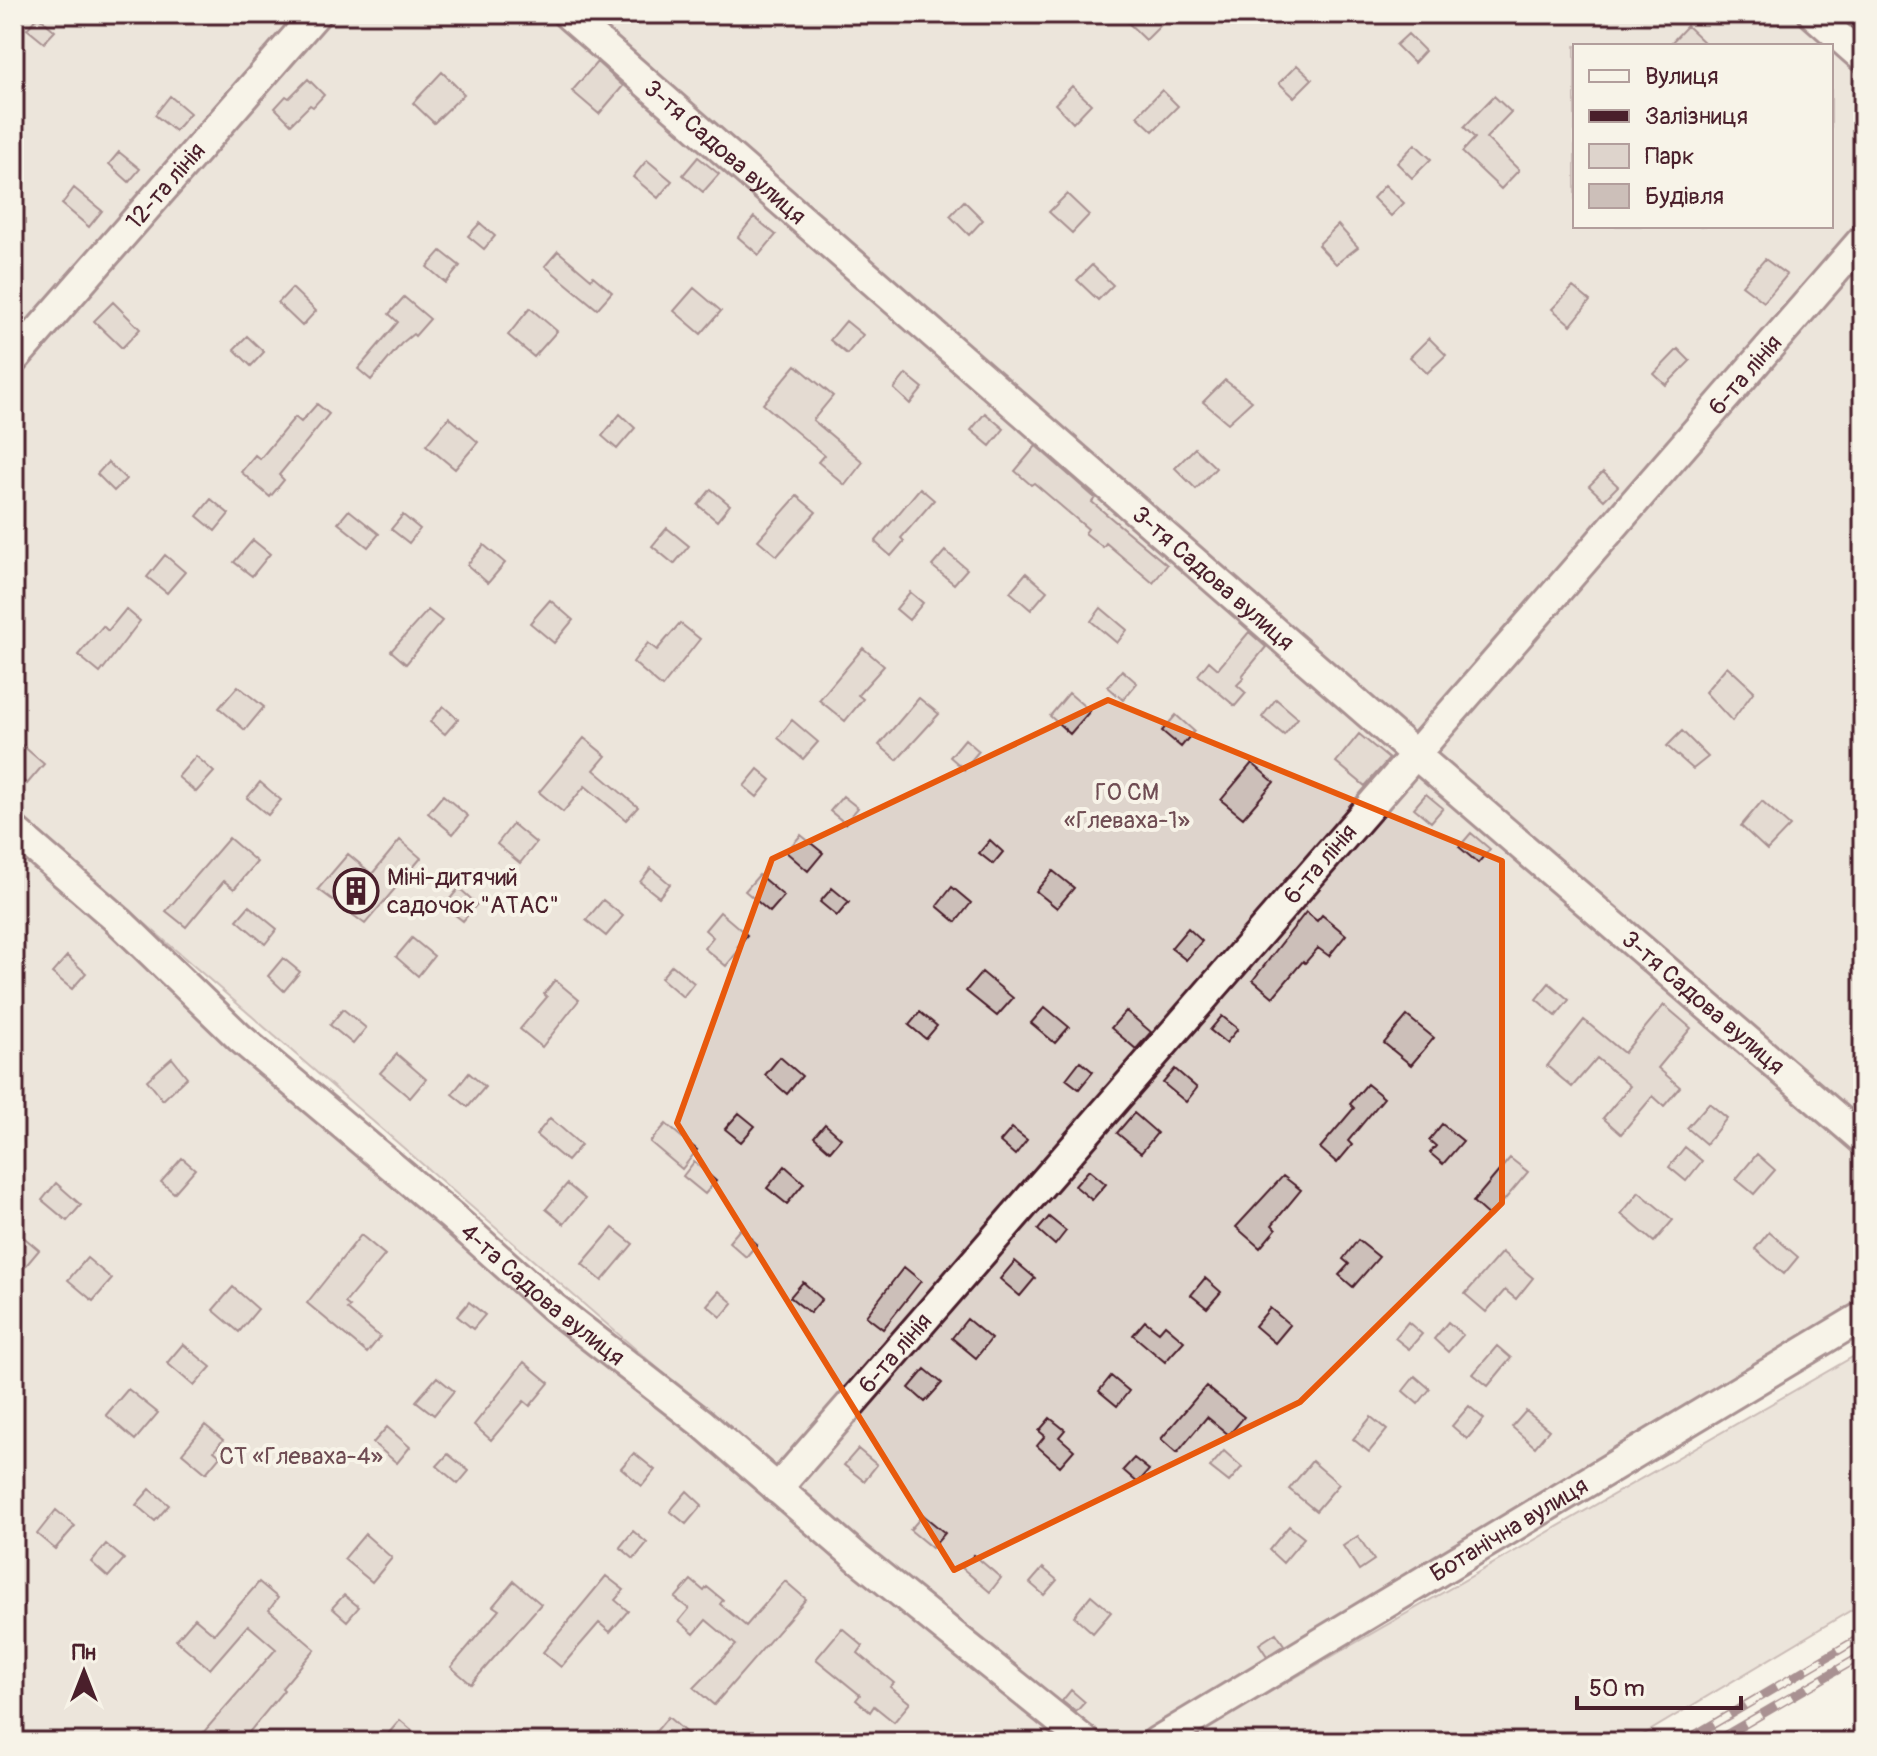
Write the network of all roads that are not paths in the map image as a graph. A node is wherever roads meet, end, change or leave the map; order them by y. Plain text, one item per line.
1 (316, 14) edge
2 (567, 14) edge
3 (1813, 14) edge
4 (1863, 58) edge
5 (1863, 239) edge
6 (14, 359) edge
7 (1417, 756) junction
8 (14, 830) edge
9 (1863, 1140) edge
10 (1863, 1316) edge
11 (777, 1489) junction
12 (1086, 1742) edge
13 (1156, 1742) edge

1 - 6 street, 12-та лінія
2 - 7 street, 3-тя Садова вулиця
3 - 4 street
5 - 7 street, 6-та лінія
7 - 9 street, 3-тя Садова вулиця
7 - 11 street, 6-та лінія
8 - 11 street, 4-та Садова вулиця
10 - 13 street, Ботанічна вулиця
11 - 12 street, 4-та Садова вулиця

